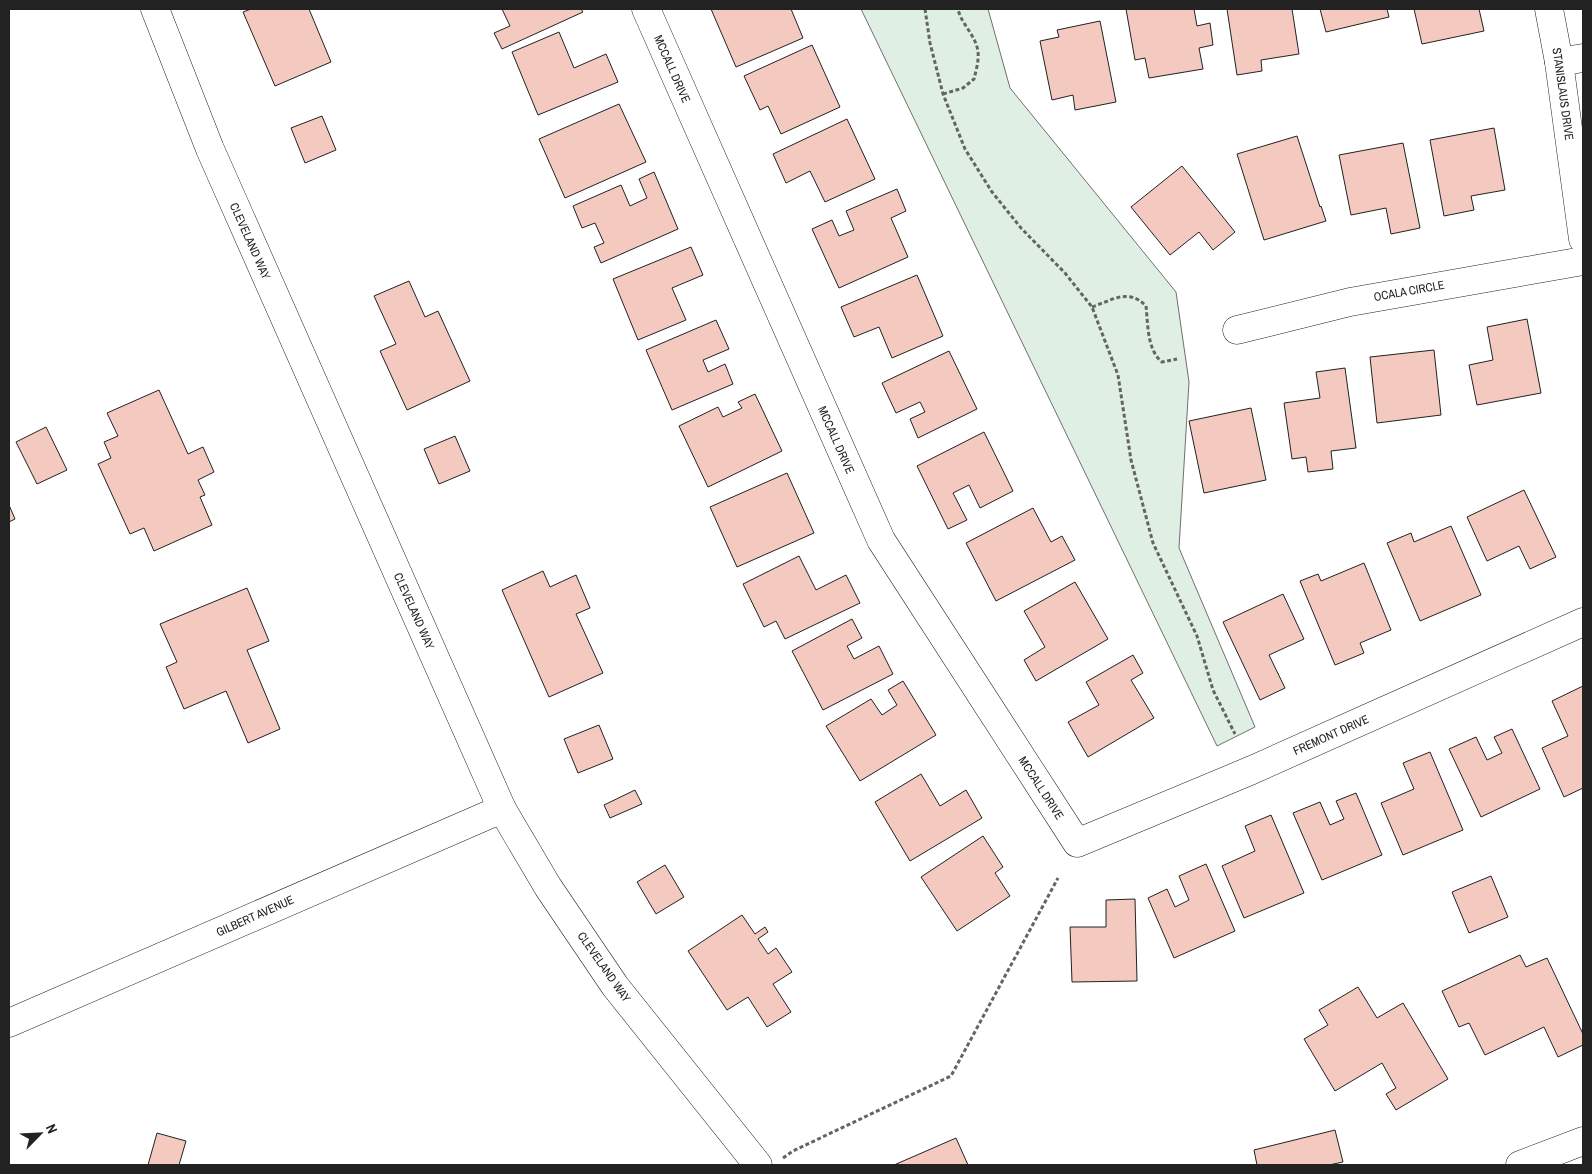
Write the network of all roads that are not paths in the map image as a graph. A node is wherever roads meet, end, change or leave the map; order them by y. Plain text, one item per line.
1 (155, 9) edge
2 (646, 9) edge
3 (1550, 9) edge
4 (1571, 60) edge
5 (1583, 239) edge
6 (1583, 261) edge
7 (1236, 330) dead end
8 (1583, 622) edge
9 (502, 809) junction
10 (1077, 843) joint
11 (9, 1023) edge
12 (1583, 1141) edge
13 (769, 1163) edge
14 (1520, 1165) edge

1 - 9 street, CLEVELAND WAY
2 - 10 street, MCCALL DRIVE
3 - 4 street, STANISLAUS DRIVE
4 - 5 street, STANISLAUS DRIVE
6 - 7 street, OCALA CIRCLE
8 - 10 street, FREMONT DRIVE
9 - 11 street, GILBERT AVENUE
9 - 13 street, CLEVELAND WAY
12 - 14 street

